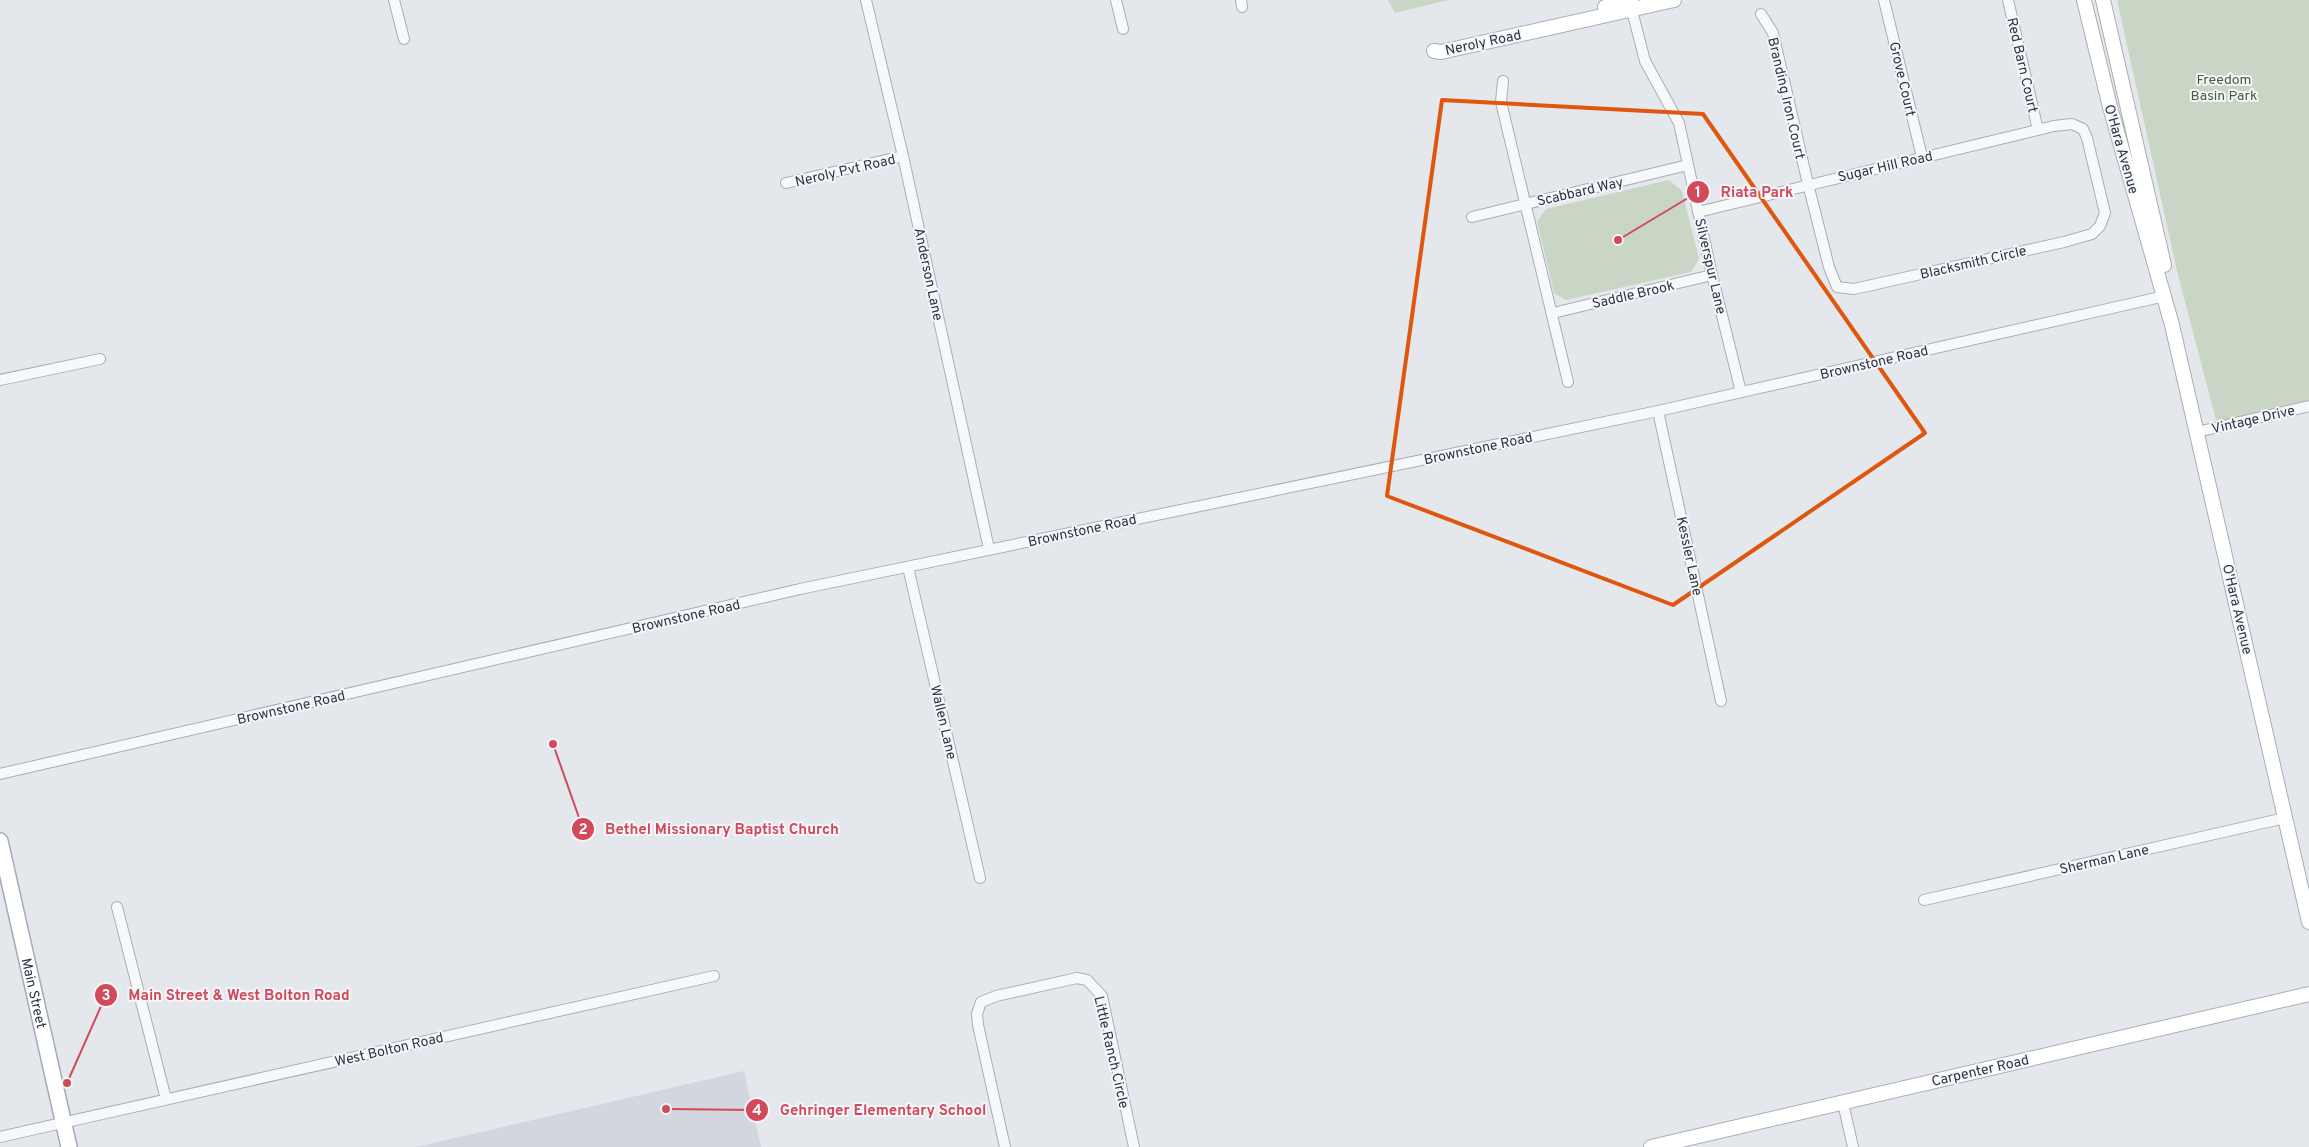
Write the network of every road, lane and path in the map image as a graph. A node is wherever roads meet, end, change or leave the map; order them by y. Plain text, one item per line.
1 (394, 0) edge
2 (866, 0) edge
3 (1116, 0) edge
4 (1674, 0) edge
5 (1884, 0) edge
6 (2008, 0) edge
7 (2084, 0) edge
8 (2103, 0) edge
9 (1631, 3) edge
10 (1761, 14) dead end
11 (1123, 29) dead end
12 (404, 39) dead end
13 (1503, 81) dead end
14 (2072, 124) joint
15 (2038, 130) junction
16 (903, 156) junction
17 (1922, 157) junction
18 (1688, 165) junction
19 (786, 183) dead end
20 (1808, 184) junction
21 (1526, 204) junction
22 (1698, 212) junction
23 (1472, 216) dead end
24 (1712, 275) junction
25 (2165, 296) junction
26 (1553, 313) junction
27 (100, 359) dead end
28 (0, 380) edge
29 (1568, 382) dead end
30 (1741, 392) junction
31 (2309, 406) edge
32 (1658, 411) junction
33 (2198, 432) junction
34 (989, 549) junction
35 (908, 567) junction
36 (1721, 701) dead end
37 (0, 774) edge
38 (2285, 818) junction
39 (0, 841) edge
40 (980, 878) dead end
41 (1924, 900) dead end
42 (116, 907) dead end
43 (2309, 922) edge
44 (714, 976) dead end
45 (2309, 994) edge
46 (166, 1098) junction
47 (1843, 1102) junction
48 (63, 1123) junction
49 (0, 1137) edge
50 (69, 1147) edge
51 (1006, 1147) edge
52 (1134, 1147) edge
53 (1651, 1147) edge
54 (1853, 1147) edge

1 - 12 street
2 - 16 street, Anderson Lane
3 - 11 street
4 - 9 main road, Neroly Road
5 - 17 street, Grove Court
6 - 15 street, Red Barn Court
7 - 25 main road, O'Hara Avenue
8 - 25 main road, O'Hara Avenue
9 - 9 main road, Neroly Road
9 - 18 street, Silverspur Lane
10 - 20 street, Branding Iron Court
13 - 21 street
14 - 15 street, Sugar Hill Road
14 - 20 street, Blacksmith Circle
15 - 17 street, Sugar Hill Road
16 - 19 street, Neroly Pvt Road
16 - 34 street, Anderson Lane
17 - 20 street, Sugar Hill Road
18 - 21 street, Scabbard Way
18 - 22 street, Silverspur Lane
20 - 22 street, Sugar Hill Road
21 - 23 street, Scabbard Way
21 - 26 street
22 - 24 street, Silverspur Lane
24 - 26 street, Saddle Brook
24 - 30 street, Silverspur Lane
25 - 30 street, Brownstone Road
25 - 33 main road, O'Hara Avenue
26 - 29 street
27 - 28 street
30 - 32 street, Brownstone Road
31 - 33 street, Vintage Drive
32 - 34 street, Brownstone Road
32 - 36 street, Kessler Lane
33 - 38 main road, O'Hara Avenue
34 - 35 street, Brownstone Road
35 - 37 street, Brownstone Road
35 - 40 street, Wallen Lane
38 - 41 street, Sherman Lane
38 - 43 main road, O'Hara Avenue
39 - 48 main road, Main Street
42 - 46 street
44 - 46 street, West Bolton Road
45 - 47 main road, Carpenter Road
46 - 48 street, West Bolton Road
47 - 53 main road, Carpenter Road
47 - 54 street
48 - 49 street, West Bolton Road
48 - 50 main road, Main Street
51 - 52 street, Little Ranch Circle

